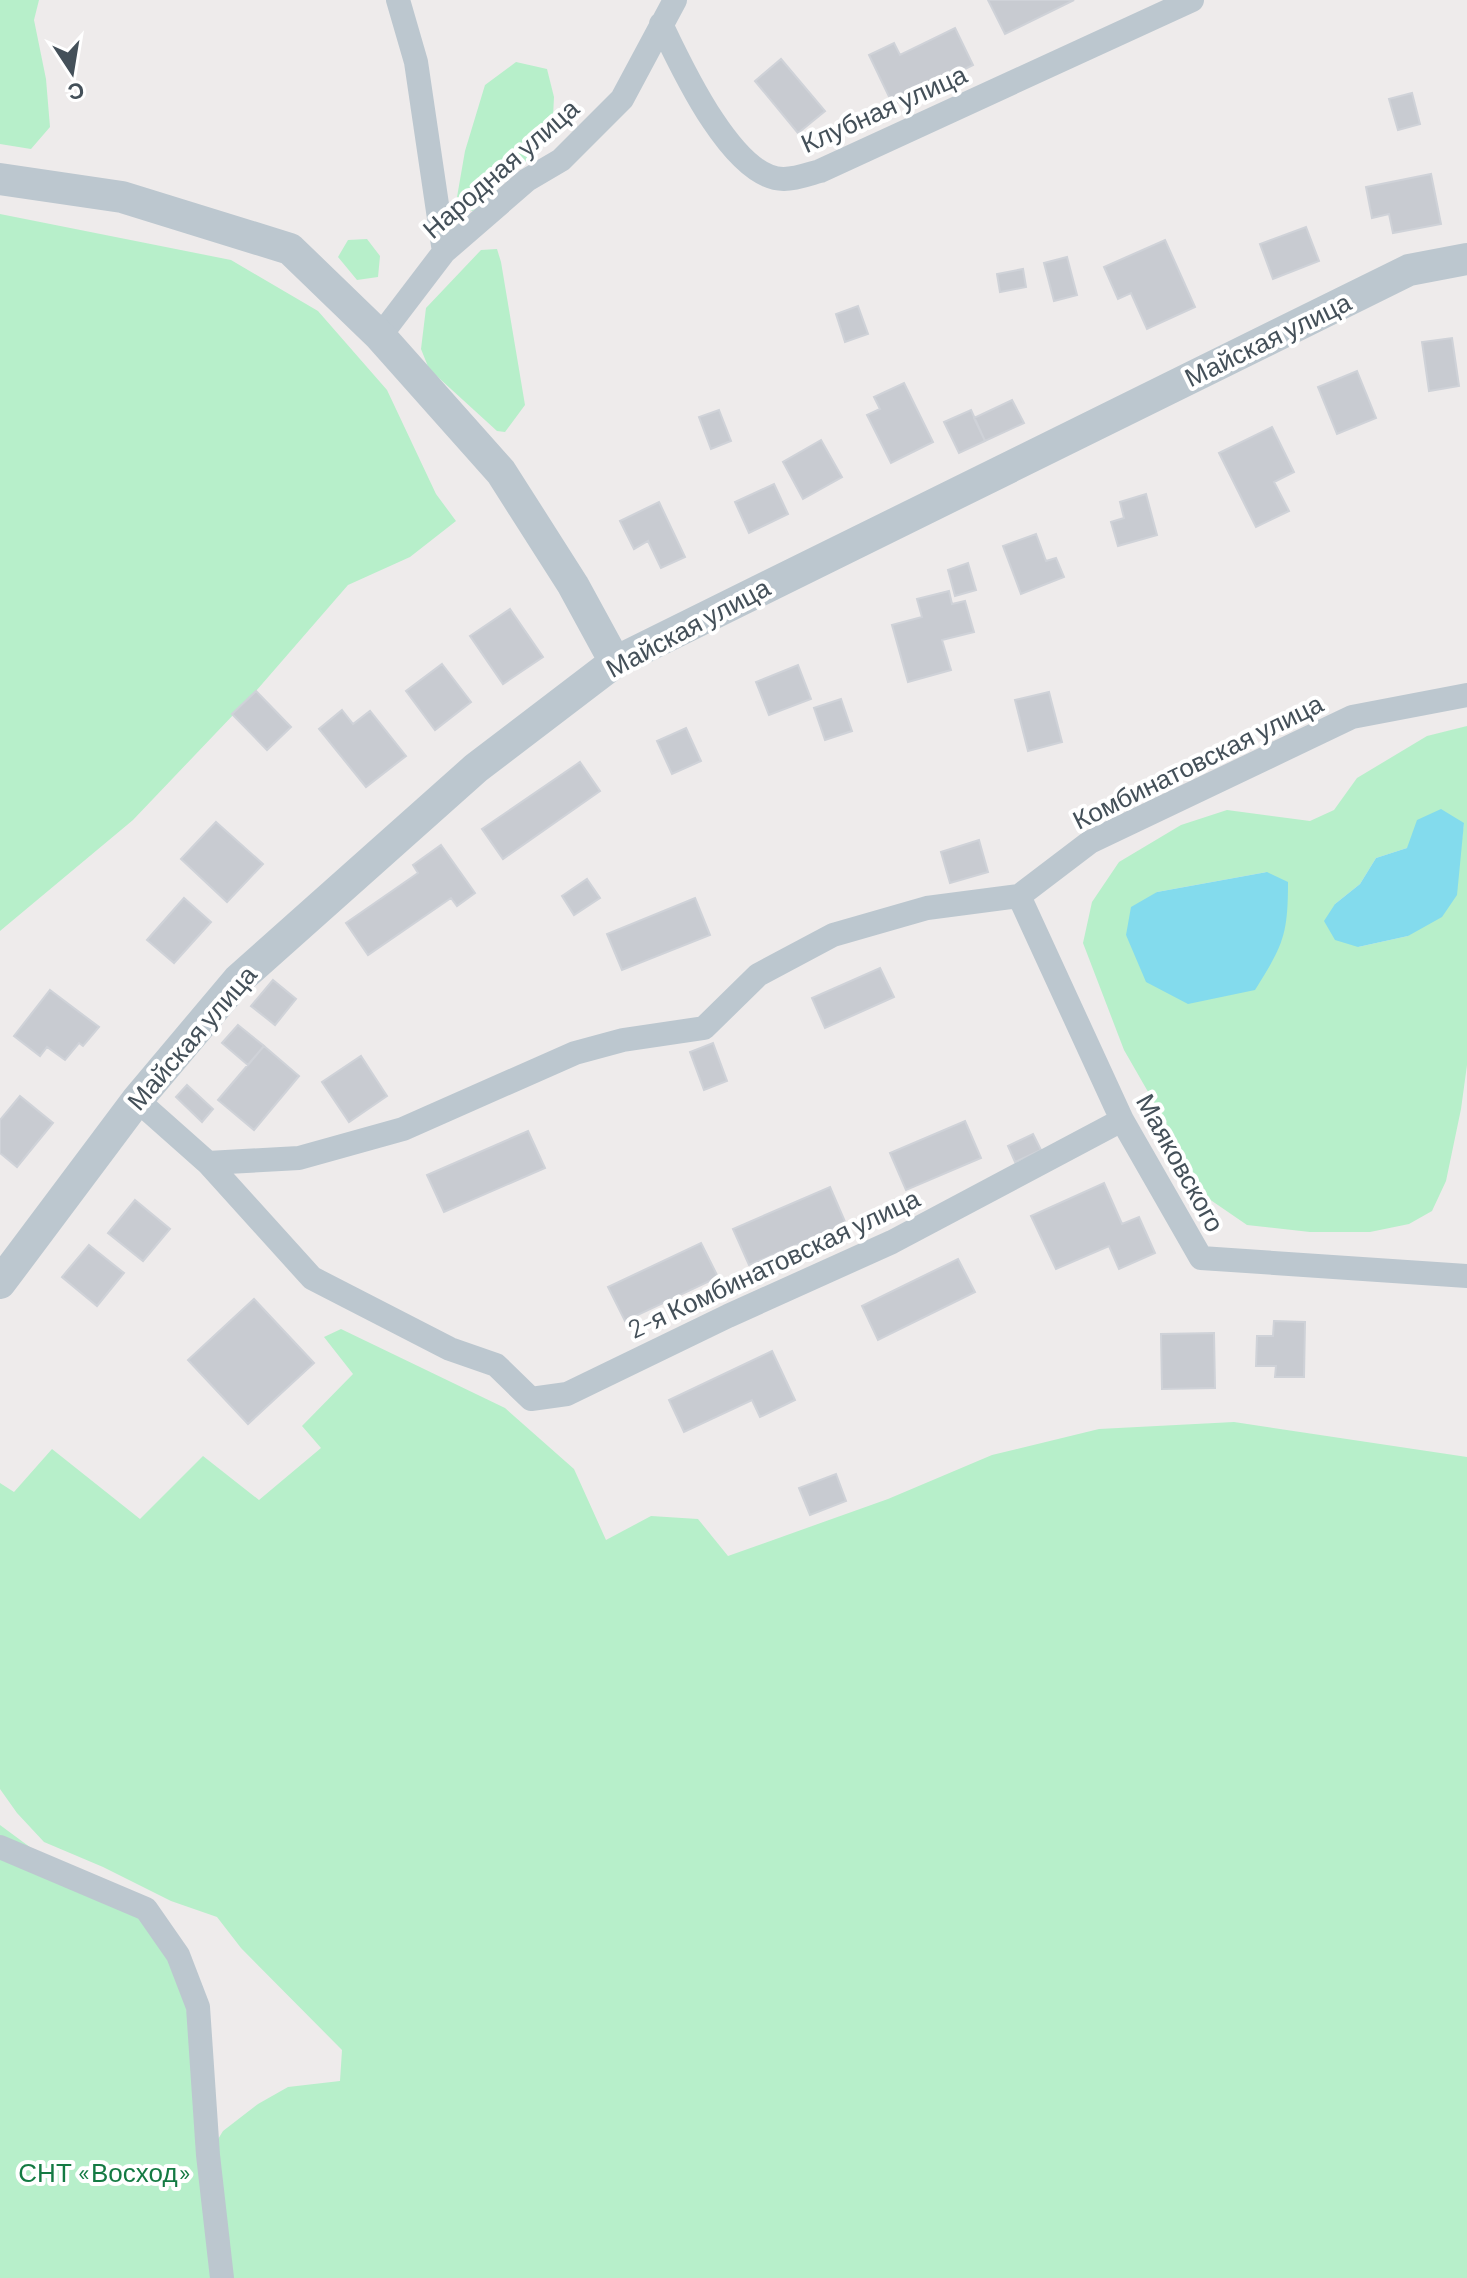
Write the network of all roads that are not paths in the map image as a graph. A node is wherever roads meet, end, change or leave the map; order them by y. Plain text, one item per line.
1 (398, 0) edge
2 (675, 0) edge
3 (1192, 0) edge
4 (661, 24) junction
5 (0, 179) edge
6 (444, 252) junction
7 (1467, 259) edge
8 (380, 336) junction
9 (615, 662) junction
10 (1467, 695) edge
11 (1019, 896) junction
12 (137, 1100) junction
13 (1122, 1120) junction
14 (208, 1163) junction
15 (1467, 1276) edge
16 (0, 1283) edge
17 (0, 1847) edge
18 (222, 2278) edge

1 - 6 street
2 - 4 street, Народная улица
3 - 4 street, Клубная улица
4 - 6 street, Народная улица
5 - 8 street
6 - 8 street, Народная улица
7 - 9 street, Майская улица
8 - 9 street
9 - 12 street, Майская улица
10 - 11 street, Комбинатовская улица
11 - 13 street, Маяковского
11 - 14 street, Комбинатовская улица
12 - 14 street
12 - 16 street, Майская улица
13 - 14 street, 2-я Комбинатовская улица
13 - 15 street, Маяковского
17 - 18 street

